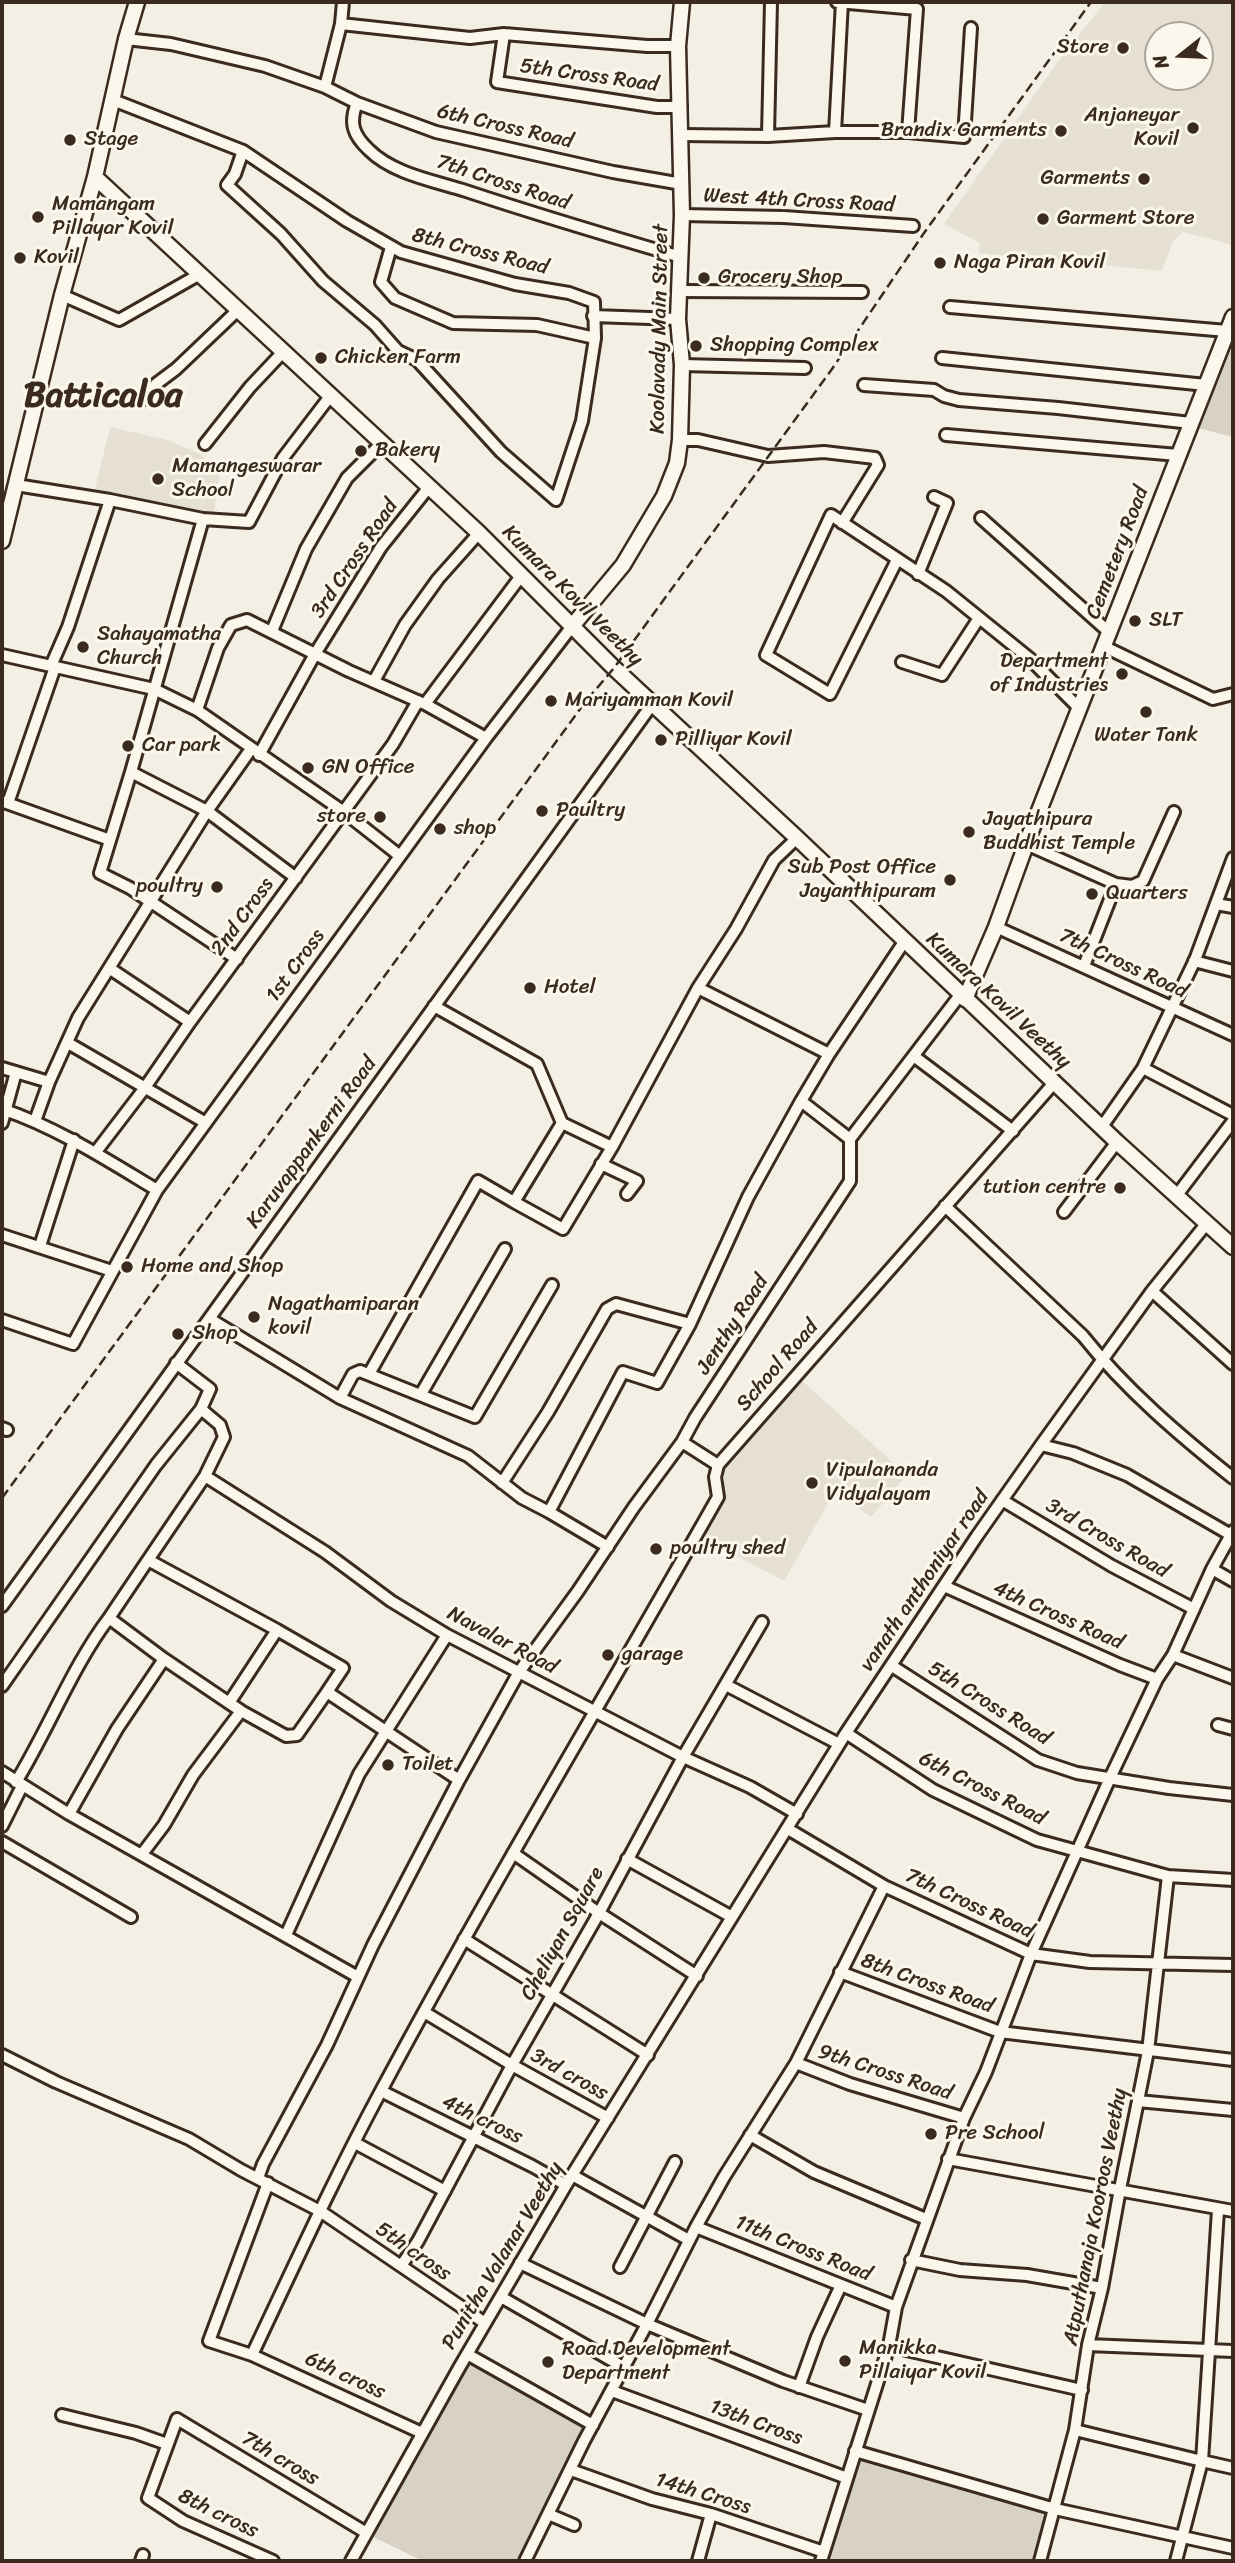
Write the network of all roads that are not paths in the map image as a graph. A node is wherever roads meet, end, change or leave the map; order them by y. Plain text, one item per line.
1 (137, 2) edge
2 (340, 2) edge
3 (682, 2) edge
4 (771, 2) edge
5 (839, 2) edge
6 (341, 24) junction
7 (971, 28) dead end
8 (504, 34) junction
9 (126, 38) junction
10 (678, 46) junction
11 (326, 87) junction
12 (113, 100) junction
13 (357, 103) junction
14 (681, 107) junction
15 (835, 132) junction
16 (908, 132) junction
17 (681, 135) junction
18 (768, 136) junction
19 (243, 151) junction
20 (95, 177) junction
21 (682, 184) junction
22 (682, 215) junction
23 (913, 226) dead end
24 (391, 247) junction
25 (681, 257) junction
26 (200, 274) junction
27 (680, 291) junction
28 (862, 292) dead end
29 (62, 295) junction
30 (950, 307) dead end
31 (239, 309) junction
32 (593, 316) junction
33 (1233, 317) edge
34 (678, 319) junction
35 (1227, 331) junction
36 (595, 338) junction
37 (283, 352) junction
38 (942, 358) dead end
39 (681, 365) junction
40 (806, 368) dead end
41 (864, 385) dead end
42 (1206, 385) junction
43 (331, 395) junction
44 (144, 399) dead end
45 (1191, 423) junction
46 (947, 435) dead end
47 (680, 440) junction
48 (382, 443) junction
49 (205, 444) dead end
50 (1178, 455) junction
51 (16, 485) junction
52 (429, 487) junction
53 (934, 497) dead end
54 (110, 500) junction
55 (981, 518) dead end
56 (203, 519) junction
57 (842, 523) junction
58 (479, 533) junction
59 (2, 541) edge
60 (897, 560) junction
61 (918, 574) junction
62 (521, 576) junction
63 (979, 618) junction
64 (573, 625) junction
65 (272, 632) junction
66 (1107, 640) junction
67 (315, 654) junction
68 (2, 655) edge
69 (902, 662) dead end
70 (53, 667) junction
71 (374, 681) junction
72 (153, 689) junction
73 (1233, 694) edge
74 (421, 703) junction
75 (653, 703) junction
76 (1080, 709) junction
77 (197, 710) junction
78 (486, 738) junction
79 (255, 752) junction
80 (131, 772) junction
81 (5, 803) edge
82 (207, 811) junction
83 (344, 812) junction
84 (1174, 812) dead end
85 (797, 838) junction
86 (110, 840) junction
87 (1026, 844) junction
88 (400, 856) junction
89 (1233, 858) edge
90 (296, 878) junction
91 (1116, 884) junction
92 (152, 903) junction
93 (1216, 904) junction
94 (1233, 907) edge
95 (996, 927) junction
96 (904, 942) junction
97 (237, 960) junction
98 (1194, 961) junction
99 (1084, 967) junction
100 (109, 968) junction
101 (1233, 971) edge
102 (698, 988) junction
103 (962, 997) junction
104 (434, 1006) junction
105 (1172, 1008) junction
106 (190, 1022) junction
107 (1233, 1035) edge
108 (68, 1043) junction
109 (829, 1054) junction
110 (915, 1057) junction
111 (2, 1068) edge
112 (1143, 1068) junction
113 (16, 1072) junction
114 (49, 1082) junction
115 (1055, 1083) junction
116 (144, 1089) junction
117 (801, 1101) junction
118 (3, 1110) edge
119 (1233, 1115) edge
120 (35, 1121) junction
121 (1233, 1121) edge
122 (2, 1123) edge
123 (206, 1123) junction
124 (562, 1123) junction
125 (1101, 1128) junction
126 (1013, 1131) junction
127 (850, 1139) junction
128 (75, 1140) junction
129 (1116, 1142) junction
130 (612, 1147) junction
131 (95, 1153) junction
132 (601, 1164) junction
133 (157, 1190) junction
134 (628, 1194) dead end
135 (1177, 1195) junction
136 (514, 1202) junction
137 (945, 1206) junction
138 (1064, 1212) dead end
139 (1207, 1223) junction
140 (2, 1235) edge
141 (40, 1246) junction
142 (1233, 1247) edge
143 (505, 1249) dead end
144 (112, 1271) junction
145 (552, 1285) dead end
146 (1152, 1291) junction
147 (210, 1319) junction
148 (2, 1320) edge
149 (690, 1324) junction
150 (1102, 1360) junction
151 (176, 1363) junction
152 (1233, 1364) edge
153 (369, 1374) junction
154 (421, 1394) junction
155 (340, 1398) junction
156 (201, 1409) junction
157 (682, 1442) junction
158 (1041, 1445) junction
159 (718, 1465) junction
160 (205, 1476) junction
161 (1233, 1478) edge
162 (502, 1483) junction
163 (1002, 1500) junction
164 (549, 1512) junction
165 (1232, 1533) edge
166 (608, 1547) junction
167 (148, 1559) junction
168 (1212, 1569) junction
169 (1233, 1581) edge
170 (944, 1586) junction
171 (2, 1606) edge
172 (1194, 1609) junction
173 (109, 1618) junction
174 (762, 1622) dead end
175 (277, 1630) junction
176 (447, 1636) junction
177 (1173, 1655) junction
178 (164, 1659) junction
179 (892, 1666) junction
180 (519, 1672) junction
181 (1233, 1678) edge
182 (1157, 1679) junction
183 (726, 1685) junction
184 (2, 1686) edge
185 (327, 1692) junction
186 (229, 1703) junction
187 (242, 1711) junction
188 (594, 1711) junction
189 (1218, 1725) dead end
190 (1233, 1729) edge
191 (386, 1732) junction
192 (846, 1733) junction
193 (839, 1744) junction
194 (683, 1758) junction
195 (2, 1772) edge
196 (1110, 1778) junction
197 (459, 1780) junction
198 (19, 1784) junction
199 (1233, 1795) edge
200 (69, 1814) junction
201 (797, 1814) junction
202 (2, 1826) edge
203 (788, 1829) junction
204 (2, 1842) edge
205 (1078, 1851) junction
206 (513, 1853) junction
207 (142, 1854) junction
208 (627, 1859) junction
209 (1168, 1877) junction
210 (1233, 1880) edge
211 (884, 1886) junction
212 (599, 1913) junction
213 (131, 1917) dead end
214 (732, 1917) junction
215 (286, 1935) junction
216 (464, 1939) junction
217 (1031, 1954) junction
218 (1157, 1965) junction
219 (1233, 1965) edge
220 (840, 1972) junction
221 (697, 1976) junction
222 (358, 1977) junction
223 (551, 1995) junction
224 (424, 2012) junction
225 (1000, 2032) junction
226 (1147, 2051) junction
227 (2, 2055) edge
228 (648, 2055) junction
229 (1233, 2060) edge
230 (796, 2063) junction
231 (512, 2065) junction
232 (381, 2091) junction
233 (1139, 2101) junction
234 (1233, 2110) edge
235 (608, 2118) junction
236 (964, 2118) junction
237 (750, 2135) junction
238 (474, 2137) junction
239 (355, 2143) junction
240 (947, 2160) junction
241 (676, 2162) dead end
242 (569, 2180) junction
243 (263, 2181) junction
244 (1120, 2189) junction
245 (445, 2191) junction
246 (1218, 2210) junction
247 (320, 2211) junction
248 (1233, 2211) edge
249 (647, 2217) junction
250 (926, 2219) junction
251 (696, 2227) junction
252 (689, 2240) junction
253 (911, 2260) junction
254 (520, 2263) junction
255 (401, 2266) junction
256 (620, 2267) dead end
257 (841, 2285) junction
258 (1102, 2288) junction
259 (501, 2297) junction
260 (896, 2307) junction
261 (485, 2323) junction
262 (647, 2324) junction
263 (1088, 2345) junction
264 (888, 2346) junction
265 (1208, 2351) junction
266 (1233, 2351) edge
267 (467, 2354) junction
268 (252, 2355) junction
269 (625, 2368) junction
270 (799, 2387) junction
271 (1082, 2390) junction
272 (612, 2391) junction
273 (868, 2410) junction
274 (62, 2415) dead end
275 (593, 2425) junction
276 (1075, 2430) junction
277 (422, 2433) junction
278 (167, 2445) junction
279 (855, 2451) junction
280 (1202, 2461) junction
281 (1233, 2468) edge
282 (571, 2470) junction
283 (847, 2478) junction
284 (1055, 2509) junction
285 (548, 2514) junction
286 (711, 2514) junction
287 (574, 2525) dead end
288 (365, 2532) junction
289 (1183, 2536) junction
290 (1233, 2549) edge
291 (823, 2556) edge
292 (272, 2561) edge
293 (351, 2561) edge
294 (526, 2561) edge
295 (698, 2561) edge
296 (1040, 2561) edge
297 (1177, 2561) edge

1 - 9 main road
2 - 6 street
3 - 10 main road, Koolavady Main Street
4 - 18 street
5 - 15 street
5 - 16 street
6 - 8 street
6 - 11 street
7 - 16 street
8 - 10 street
8 - 14 street, 5th Cross Road
9 - 11 street, 6th Cross Road
9 - 12 main road
10 - 14 main road, Koolavady Main Street
11 - 13 street, 6th Cross Road
12 - 19 street, 8th Cross Road
12 - 20 main road
13 - 21 street, 6th Cross Road
13 - 25 street, 7th Cross Road
14 - 17 main road, Koolavady Main Street
15 - 16 street
15 - 18 street
17 - 18 street
17 - 21 main road, Koolavady Main Street
19 - 24 street, 8th Cross Road
19 - 36 street
20 - 26 main road, Kumara Kovil Veethy
20 - 29 main road
21 - 22 main road, Koolavady Main Street
22 - 23 street, West 4th Cross Road
22 - 25 main road, Koolavady Main Street
24 - 32 street, 8th Cross Road
24 - 36 street
25 - 27 main road, Koolavady Main Street
26 - 29 street
26 - 31 main road, Kumara Kovil Veethy
27 - 28 street
27 - 34 main road, Koolavady Main Street
29 - 51 main road
30 - 35 street
31 - 37 main road, Kumara Kovil Veethy
31 - 44 street
32 - 34 street
32 - 36 street
33 - 35 main road, Cemetery Road
34 - 39 main road, Koolavady Main Street
35 - 42 main road, Cemetery Road
37 - 43 main road, Kumara Kovil Veethy
37 - 49 street
38 - 42 street
39 - 40 street
39 - 47 main road, Koolavady Main Street
41 - 45 street
42 - 45 main road, Cemetery Road
43 - 48 main road, Kumara Kovil Veethy
43 - 56 street
45 - 50 main road, Cemetery Road
46 - 50 street
47 - 57 street
47 - 64 main road, Koolavady Main Street
48 - 52 main road, Kumara Kovil Veethy
48 - 65 street
50 - 66 main road, Cemetery Road
51 - 54 street
51 - 59 main road
52 - 58 main road, Kumara Kovil Veethy
52 - 67 street, 3rd Cross Road
53 - 61 street
54 - 56 street
54 - 70 street
55 - 66 street
56 - 72 street
57 - 60 street
57 - 60 street
58 - 62 main road, Kumara Kovil Veethy
58 - 71 street
60 - 61 street
61 - 63 street
62 - 64 main road, Kumara Kovil Veethy
62 - 74 street, 2nd Cross
63 - 69 street
63 - 76 street
64 - 75 main road, Kumara Kovil Veethy
64 - 78 street, 1st Cross
65 - 67 street
65 - 77 street
66 - 73 street
66 - 76 main road, Cemetery Road
67 - 71 street
67 - 79 street, 3rd Cross Road
68 - 70 street
70 - 72 street
70 - 81 street
71 - 74 street
72 - 77 street
72 - 80 street
74 - 78 street
74 - 83 street, 2nd Cross
75 - 85 main road, Kumara Kovil Veethy
75 - 104 street, Karuvappankerni Road
76 - 87 main road, Cemetery Road
77 - 79 street
78 - 88 street, 1st Cross
79 - 82 street, 3rd Cross Road
79 - 83 street
80 - 82 street
80 - 86 street
81 - 86 street
82 - 90 street
82 - 92 street, 3rd Cross Road
83 - 88 street
83 - 90 street, 2nd Cross
84 - 91 street
85 - 96 main road, Kumara Kovil Veethy
85 - 102 street
86 - 92 street
87 - 91 street
87 - 95 main road, Cemetery Road
88 - 123 street, 1st Cross
89 - 93 street
90 - 97 street, 2nd Cross
91 - 99 street
92 - 97 street
92 - 100 street, 3rd Cross Road
93 - 94 street
93 - 98 street
95 - 99 street, 7th Cross Road
95 - 103 main road, Cemetery Road
96 - 103 main road, Kumara Kovil Veethy
96 - 109 street
97 - 106 street, 2nd Cross
98 - 101 street
98 - 105 street
99 - 105 street, 7th Cross Road
100 - 106 street
100 - 108 street, 3rd Cross Road
102 - 109 street
102 - 130 street
103 - 110 street
103 - 115 main road, Kumara Kovil Veethy
104 - 124 street
104 - 147 street, Karuvappankerni Road
105 - 107 street, 7th Cross Road
105 - 112 street
106 - 116 street, 2nd Cross
108 - 114 street, 3rd Cross Road
108 - 116 street
109 - 117 street
110 - 126 street
110 - 127 street
111 - 113 street
112 - 119 street
112 - 125 street
113 - 114 street
113 - 118 street
114 - 120 street, 3rd Cross Road
115 - 125 main road, Kumara Kovil Veethy
115 - 126 street, School Road
116 - 123 street
116 - 131 street, 2nd Cross
117 - 127 street
117 - 149 street
118 - 120 street
118 - 122 street
120 - 128 street
121 - 135 street
123 - 133 street, 1st Cross
124 - 130 street
124 - 136 street
125 - 129 main road, Kumara Kovil Veethy
126 - 137 street, School Road
127 - 157 street, Jenthy Road
128 - 131 street
128 - 141 street
129 - 135 main road, Kumara Kovil Veethy
129 - 138 street
130 - 132 street
131 - 133 street
132 - 134 street
132 - 136 street
133 - 144 street, 1st Cross
135 - 139 main road, Kumara Kovil Veethy
136 - 153 street
137 - 150 street
137 - 159 street, School Road
139 - 142 main road, Kumara Kovil Veethy
139 - 146 street, vanath anthoniyar road
140 - 141 street
141 - 144 street
143 - 154 street
144 - 148 street, 1st Cross
145 - 154 street
146 - 150 street, vanath anthoniyar road
146 - 152 street
147 - 151 street, Karuvappankerni Road
147 - 155 street
149 - 162 street
149 - 164 street
150 - 158 street, vanath anthoniyar road
150 - 161 street
151 - 156 street
151 - 171 street, Karuvappankerni Road
153 - 154 street
153 - 155 street
155 - 162 street
156 - 160 street
156 - 184 street
157 - 159 street
157 - 166 street, Jenthy Road
158 - 163 street, vanath anthoniyar road
158 - 165 street
159 - 188 street
160 - 167 street
160 - 176 street, Navalar Road
162 - 164 street
163 - 170 street, vanath anthoniyar road
163 - 172 street, 3rd Cross Road
164 - 166 street
165 - 168 street
166 - 180 street, Jenthy Road
167 - 173 street
167 - 175 street
168 - 169 street
168 - 172 street
170 - 179 street, vanath anthoniyar road
170 - 182 street, 4th Cross Road
172 - 177 street
173 - 178 street
173 - 198 street
174 - 183 street, Cheliyan Square
175 - 185 street
175 - 186 street
176 - 180 street, Navalar Road
176 - 191 street
177 - 181 street
177 - 182 street
178 - 186 street
178 - 200 street
179 - 192 street, vanath anthoniyar road
179 - 196 street, 5th Cross Road
180 - 188 street, Navalar Road
180 - 197 street, Jenthy Road
182 - 196 street
183 - 193 street
183 - 194 street, Cheliyan Square
185 - 187 street
185 - 191 street
186 - 187 street
187 - 207 street
188 - 194 street, Navalar Road
188 - 206 street
189 - 190 street
191 - 197 street
191 - 215 street
192 - 193 street, vanath anthoniyar road
192 - 205 street, 6th Cross Road
193 - 201 street, vanath anthoniyar road
194 - 201 street, Navalar Road
194 - 208 street, Cheliyan Square
195 - 198 street
196 - 199 street, 5th Cross Road
196 - 205 street
197 - 222 street, Jenthy Road
198 - 200 street
198 - 202 street
200 - 207 street
201 - 203 street, vanath anthoniyar road
203 - 211 street, 7th Cross Road
203 - 214 street, vanath anthoniyar road
204 - 213 street
205 - 209 street, 6th Cross Road
205 - 217 street
206 - 212 street
206 - 216 street
207 - 215 street
208 - 212 street, Cheliyan Square
208 - 214 street
209 - 210 street, 6th Cross Road
209 - 218 street, Atputhanaja Kooroos Veethy
211 - 217 street, 7th Cross Road
211 - 220 street
212 - 221 street
212 - 223 street, Cheliyan Square
214 - 221 street, vanath anthoniyar road
215 - 222 street
216 - 223 street
216 - 224 street
217 - 218 street, 7th Cross Road
217 - 225 street
218 - 219 street, 7th Cross Road
218 - 226 street, Atputhanaja Kooroos Veethy
220 - 225 street, 8th Cross Road
220 - 230 street
221 - 228 street, Punitha Valanar Veethy
222 - 243 street, Jenthy Road
223 - 228 street
223 - 231 street, Cheliyan Square
224 - 231 street, 3rd cross
224 - 232 street
225 - 226 street, 8th Cross Road
225 - 236 street
226 - 229 street, 8th Cross Road
226 - 233 street, Atputhanaja Kooroos Veethy
227 - 243 street, 5th cross
228 - 235 street, Punitha Valanar Veethy
230 - 236 street, 9th Cross Road
230 - 237 street
231 - 235 street, 3rd cross
231 - 238 street, Cheliyan Square
232 - 238 street, 4th cross
232 - 239 street
233 - 234 street
233 - 244 street, Atputhanaja Kooroos Veethy
235 - 242 street, Punitha Valanar Veethy
236 - 240 street
237 - 250 street
237 - 251 street
238 - 242 street, 4th cross
238 - 245 street, Cheliyan Square
239 - 245 street
239 - 247 street
240 - 244 street
240 - 250 street
241 - 249 street
242 - 249 street, 4th cross
242 - 254 street, Punitha Valanar Veethy
243 - 247 street, 5th cross
243 - 268 street, 6th cross
244 - 246 street
244 - 258 street, Atputhanaja Kooroos Veethy
245 - 255 street, Cheliyan Square
246 - 248 street
246 - 265 street
247 - 255 street, 5th cross
247 - 268 street
249 - 252 street, 4th cross
249 - 256 street
250 - 253 street
251 - 252 street
251 - 257 street, 11th Cross Road
252 - 262 street
253 - 258 street
253 - 260 street
254 - 259 street, Punitha Valanar Veethy
254 - 262 street
255 - 261 street, 5th cross
257 - 260 street, 11th Cross Road
257 - 270 street
258 - 263 street, Atputhanaja Kooroos Veethy
259 - 261 street, Punitha Valanar Veethy
259 - 269 street
260 - 264 street
261 - 267 street, Punitha Valanar Veethy
262 - 269 street
262 - 270 street
263 - 265 street
263 - 271 street, Atputhanaja Kooroos Veethy
264 - 271 street
264 - 273 street
265 - 266 street
265 - 280 street
267 - 275 street
267 - 277 street, Punitha Valanar Veethy
268 - 277 street, 6th cross
269 - 272 street
270 - 273 street
271 - 276 street, Atputhanaja Kooroos Veethy
272 - 275 street
272 - 283 street, 13th Cross
273 - 279 street
274 - 278 street
275 - 282 street
276 - 280 street
276 - 284 street, Atputhanaja Kooroos Veethy
277 - 288 street, Punitha Valanar Veethy
278 - 288 street, 7th cross
278 - 292 street, 8th cross
279 - 283 street
279 - 284 street
280 - 281 street
280 - 289 street
282 - 285 street
282 - 286 street, 14th Cross
283 - 291 street
284 - 289 street
284 - 296 street, Atputhanaja Kooroos Veethy
285 - 287 street
285 - 294 street
286 - 291 street, 14th Cross
286 - 295 street
288 - 293 street, Punitha Valanar Veethy
289 - 290 street
289 - 297 street

